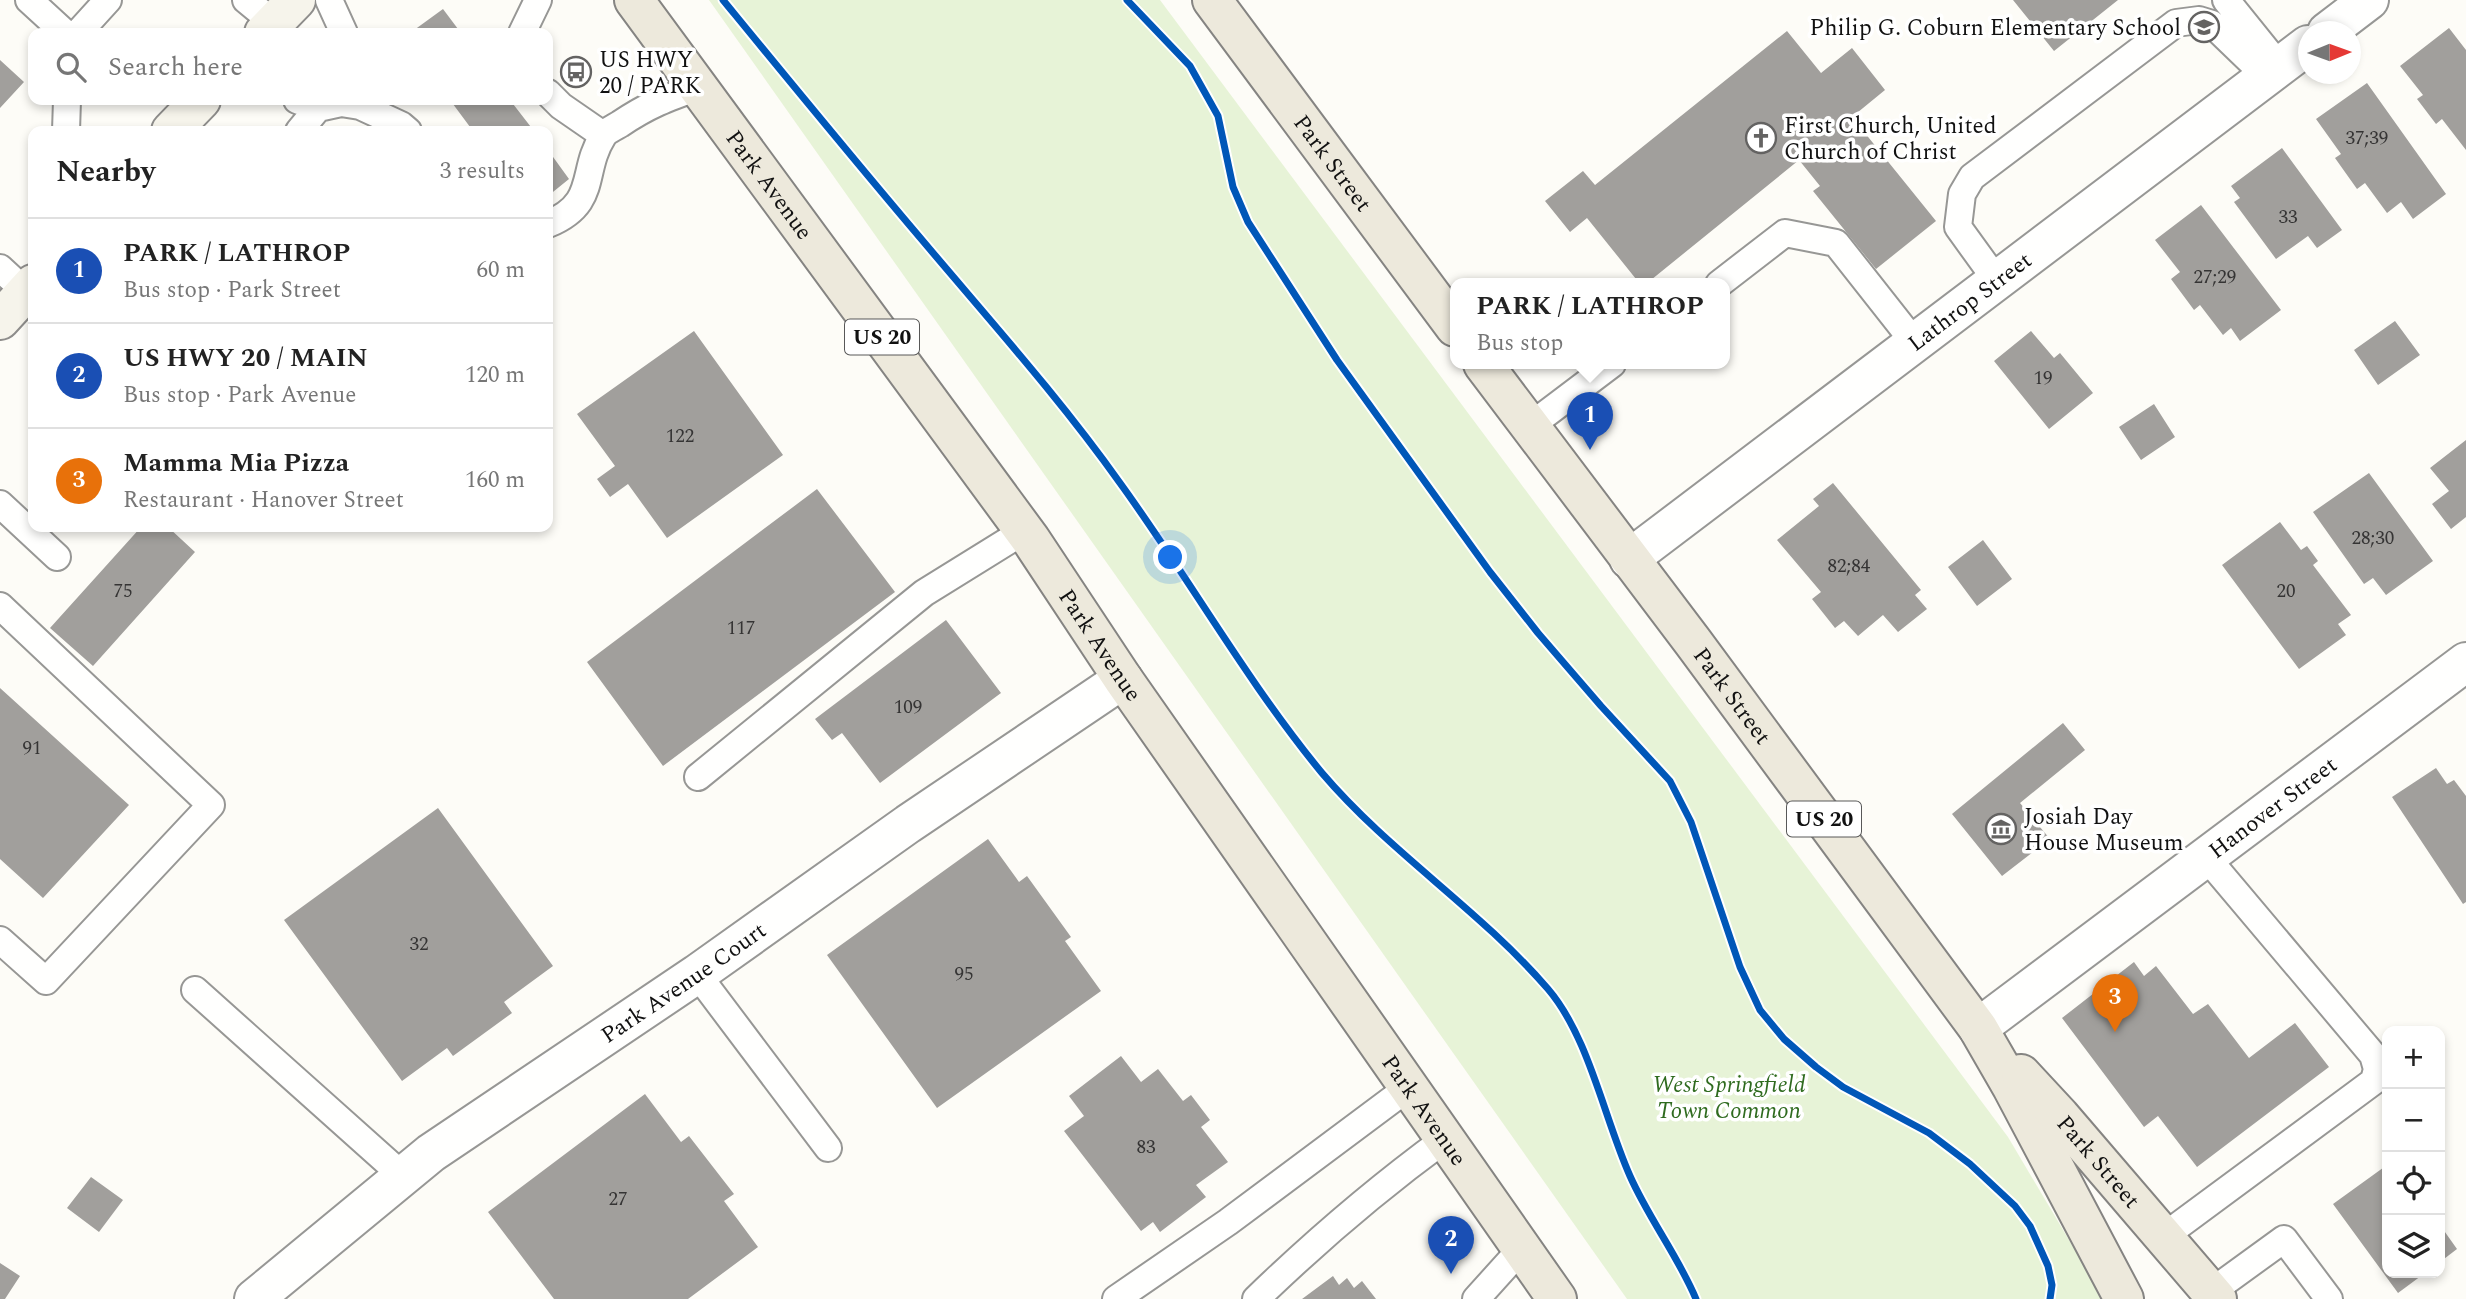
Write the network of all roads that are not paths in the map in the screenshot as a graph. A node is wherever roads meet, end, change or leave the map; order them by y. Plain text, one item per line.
1 (29, 0) edge
2 (108, 0) edge
3 (330, 0) edge
4 (538, 0) edge
5 (634, 0) edge
6 (1212, 0) edge
7 (2226, 0) edge
8 (2369, 0) edge
9 (2341, 21) edge
10 (60, 28) edge
11 (83, 28) edge
12 (342, 28) edge
13 (524, 28) edge
14 (2285, 63) edge
15 (698, 87) junction
16 (553, 98) edge
17 (67, 105) edge
18 (196, 105) edge
19 (322, 105) edge
20 (351, 105) edge
21 (66, 126) edge
22 (176, 126) edge
23 (303, 126) edge
24 (402, 126) edge
25 (603, 135) junction
26 (553, 222) edge
27 (1727, 278) edge
28 (20, 281) edge
29 (1997, 281) junction
30 (0, 320) edge
31 (1450, 320) edge
32 (1914, 342) junction
33 (1487, 369) edge
34 (1605, 369) edge
35 (1530, 426) junction
36 (0, 504) edge
37 (28, 530) edge
38 (1024, 531) junction
39 (30, 532) edge
40 (57, 557) dead end
41 (1629, 559) junction
42 (0, 606) edge
43 (2466, 662) edge
44 (1123, 678) junction
45 (698, 777) dead end
46 (2206, 857) junction
47 (0, 940) edge
48 (698, 974) junction
49 (195, 990) dead end
50 (1978, 1028) junction
51 (1409, 1087) junction
52 (1445, 1139) junction
53 (828, 1148) dead end
54 (403, 1176) junction
55 (2163, 1237) junction
56 (1522, 1248) junction
57 (1547, 1294) edge
58 (2214, 1296) edge
59 (254, 1299) edge
60 (1116, 1299) edge
61 (1256, 1299) edge
62 (1476, 1299) edge
63 (2124, 1299) edge
64 (2329, 1299) edge

1 - 10 lane
2 - 11 lane
3 - 12 lane
4 - 13 lane
5 - 15 main road, Park Avenue / US 20
6 - 31 main road, Park Street
7 - 14 lane
8 - 9 street
14 - 29 street, Lathrop Street
14 - 29 lane
15 - 25 lane
15 - 38 main road, Park Avenue / US 20
16 - 25 lane
17 - 21 lane
18 - 22 main road
19 - 23 lane
20 - 24 lane
25 - 26 lane
27 - 32 lane
28 - 30 main road
29 - 32 street, Lathrop Street
32 - 41 street, Lathrop Street
33 - 35 main road, Park Street / US 20
34 - 35 lane
35 - 41 main road, Park Street / US 20
36 - 37 lane
38 - 44 main road, Park Avenue / US 20
38 - 45 lane
39 - 40 lane
41 - 50 main road, Park Street / US 20
42 - 47 lane
43 - 46 street, Hanover Street
44 - 48 street, Park Avenue Court
44 - 51 main road, Park Avenue / US 20
46 - 50 street, Hanover Street
46 - 55 lane
48 - 53 lane
48 - 54 street, Park Avenue Court
49 - 54 lane
50 - 55 main road, Park Street
50 - 63 main road, Park Street / US 20
51 - 52 main road, Park Avenue / US 20
51 - 60 lane
52 - 56 main road, Park Avenue / US 20
52 - 61 lane
54 - 59 street, Park Avenue Court
55 - 58 main road, Park Street
56 - 57 main road, Park Avenue / US 20
56 - 62 lane
58 - 64 lane

